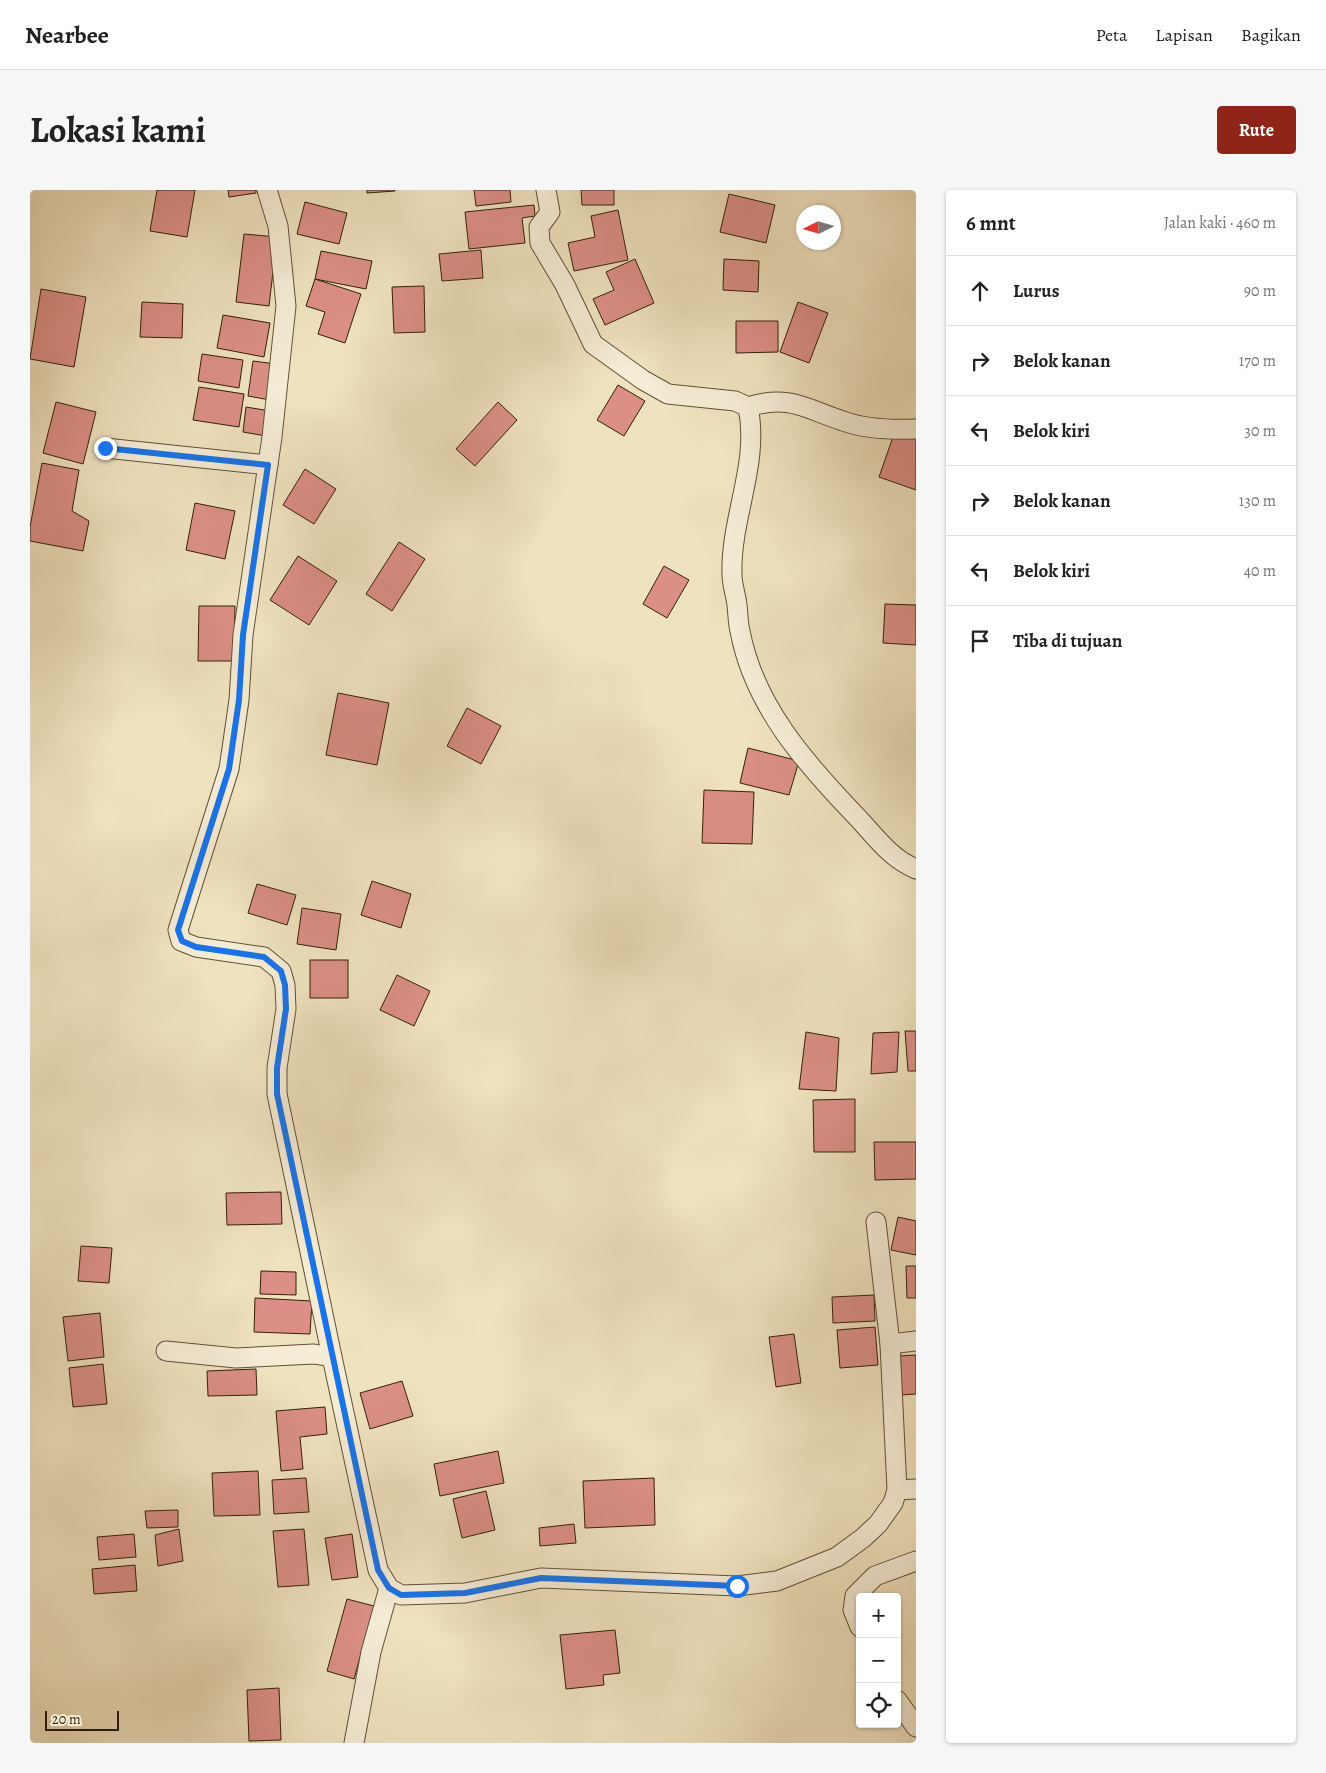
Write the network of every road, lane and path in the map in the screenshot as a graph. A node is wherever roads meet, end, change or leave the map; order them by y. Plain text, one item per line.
1 (267, 190) edge
2 (546, 190) edge
3 (748, 408) junction
4 (916, 429) edge
5 (105, 448) dead end
6 (268, 465) junction
7 (916, 869) edge
8 (876, 1222) dead end
9 (916, 1342) edge
10 (890, 1344) junction
11 (166, 1351) dead end
12 (332, 1357) junction
13 (910, 1494) edge
14 (916, 1561) edge
15 (389, 1588) junction
16 (857, 1593) edge
17 (856, 1594) edge
18 (856, 1617) edge
19 (901, 1706) edge
20 (916, 1727) edge
21 (354, 1743) edge

1 - 6 street
2 - 3 street
3 - 4 street
3 - 7 street
5 - 6 street
6 - 12 street
8 - 10 street
9 - 10 street
10 - 13 street
11 - 12 street
12 - 15 street
13 - 15 street
14 - 16 street
15 - 21 street
17 - 18 street
19 - 20 street

